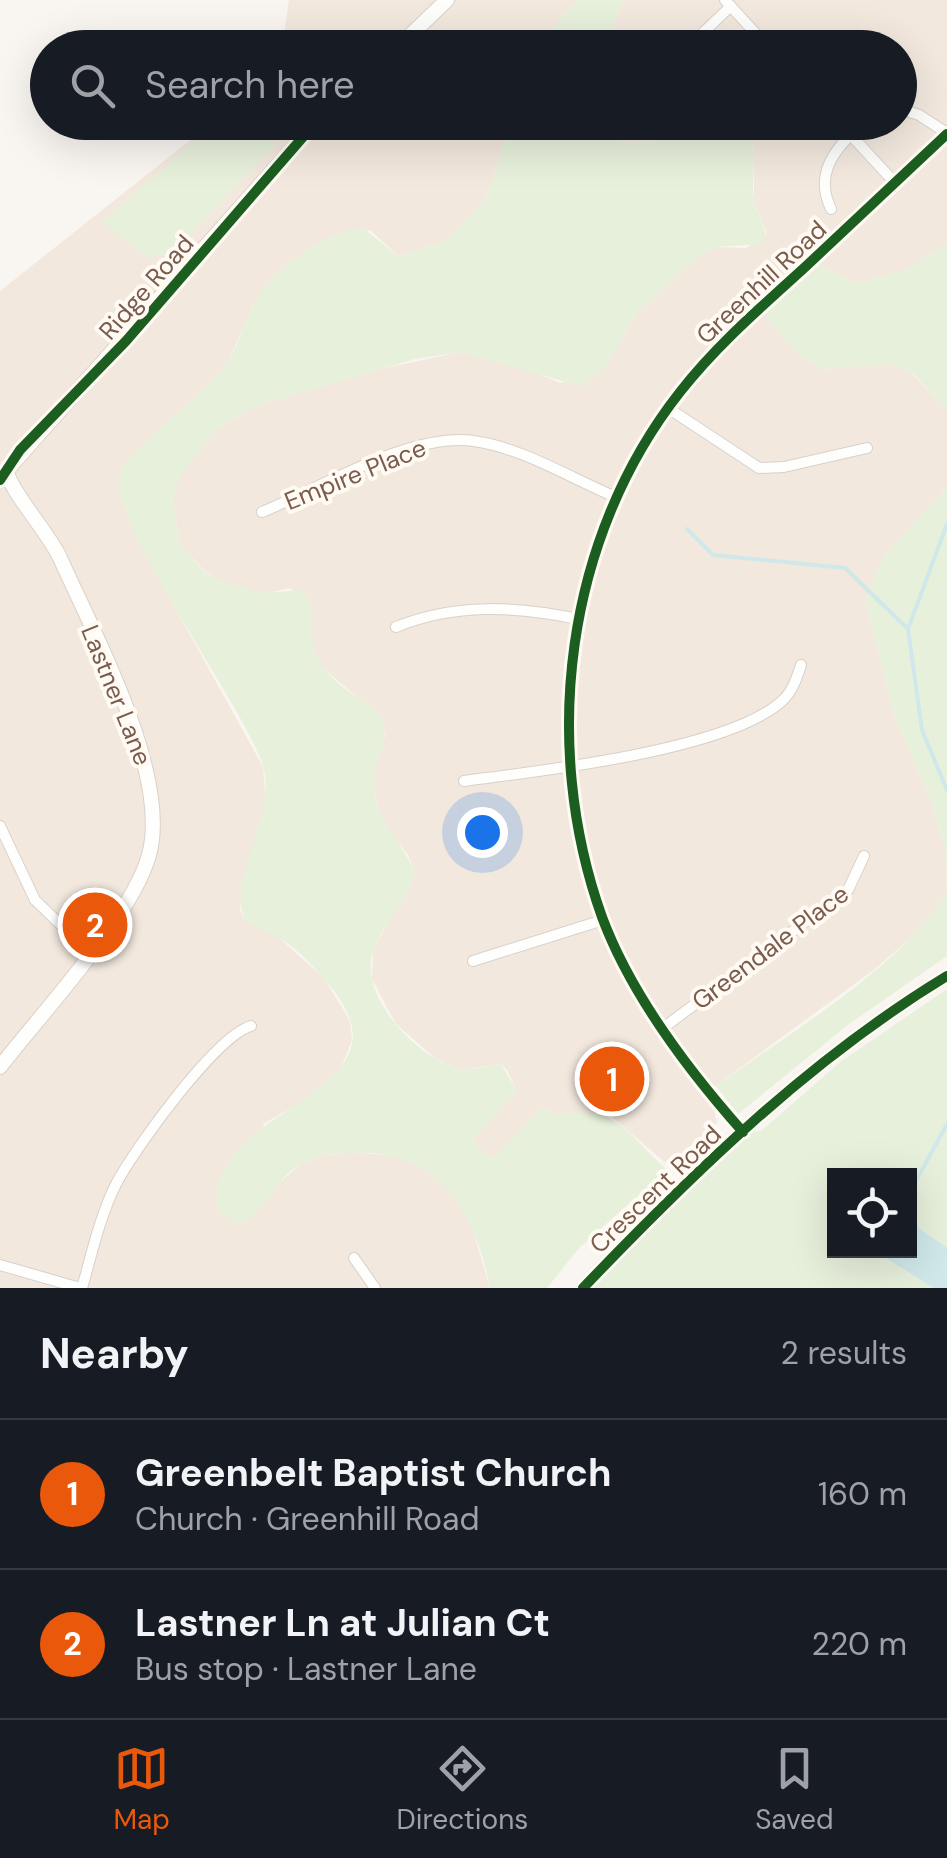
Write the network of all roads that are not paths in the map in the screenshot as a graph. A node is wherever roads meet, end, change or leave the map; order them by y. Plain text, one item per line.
1 (448, 0) edge
2 (728, 3) edge
3 (416, 30) edge
4 (703, 30) edge
5 (753, 30) edge
6 (917, 114) edge
7 (947, 134) edge
8 (300, 140) edge
9 (846, 140) edge
10 (856, 140) edge
11 (895, 183) junction
12 (831, 209) dead end
13 (668, 408) junction
14 (867, 448) dead end
15 (6, 476) joint
16 (618, 498) junction
17 (262, 512) dead end
18 (578, 619) junction
19 (396, 627) dead end
20 (801, 665) dead end
21 (568, 768) junction
22 (464, 782) dead end
23 (0, 826) edge
24 (864, 856) dead end
25 (603, 920) junction
26 (89, 952) junction
27 (473, 961) dead end
28 (947, 976) edge
29 (251, 1026) dead end
30 (663, 1028) junction
31 (0, 1067) edge
32 (743, 1132) junction
33 (354, 1258) dead end
34 (0, 1265) edge
35 (81, 1288) edge
36 (376, 1288) edge
37 (582, 1288) edge

1 - 3 street
2 - 4 street
2 - 5 street
6 - 7 street
7 - 11 street, Greenhill Road
8 - 15 street, Ridge Road
9 - 12 street
10 - 11 street
11 - 13 street, Greenhill Road
13 - 14 street
13 - 16 street, Greenhill Road
15 - 26 street, Lastner Lane
16 - 17 street, Empire Place
16 - 18 street, Greenhill Road
18 - 19 street
18 - 21 street, Greenhill Road
20 - 21 street
21 - 22 street
21 - 25 street, Greenhill Road
23 - 26 street
24 - 30 street, Greendale Place
25 - 27 street
25 - 30 street, Greenhill Road
26 - 31 street, Lastner Lane
28 - 32 street, Crescent Road
29 - 35 street
30 - 32 street, Greenhill Road
32 - 37 street, Crescent Road
33 - 36 street
34 - 35 street

